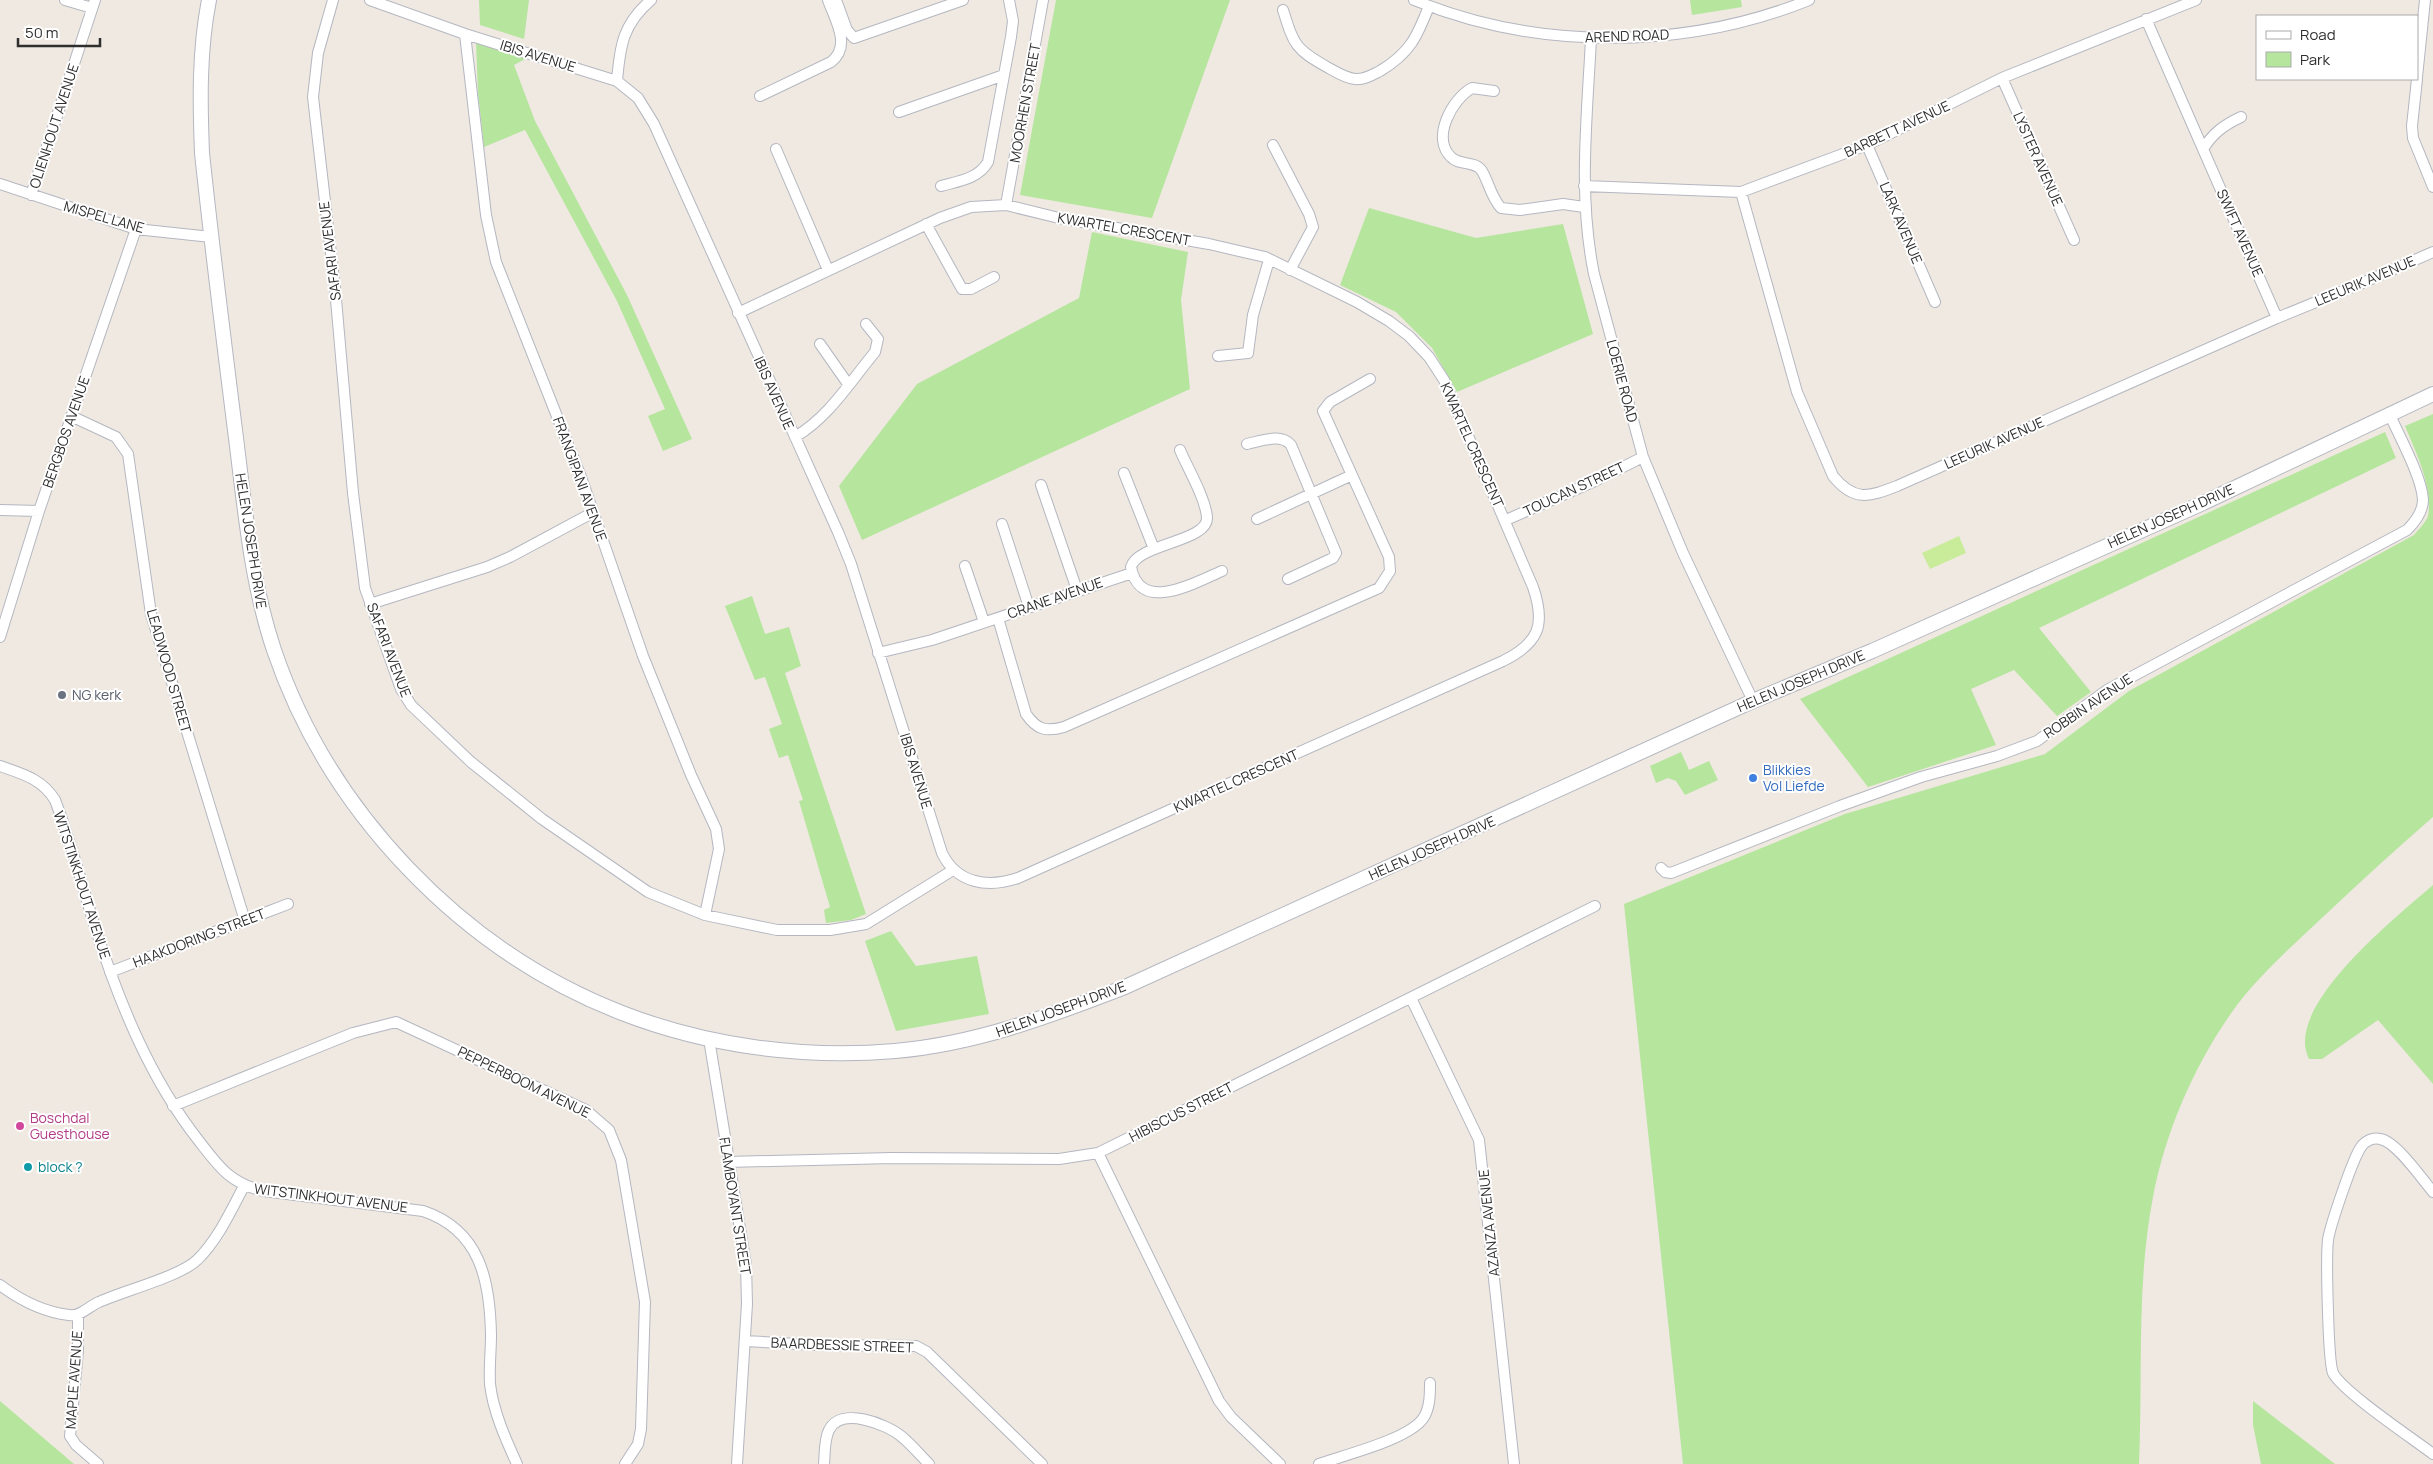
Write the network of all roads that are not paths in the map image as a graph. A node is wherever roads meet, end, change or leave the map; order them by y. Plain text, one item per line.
1 (65, 0) edge
2 (209, 0) edge
3 (333, 0) edge
4 (370, 0) edge
5 (651, 0) edge
6 (828, 0) edge
7 (836, 0) edge
8 (963, 0) edge
9 (1009, 0) edge
10 (1043, 0) edge
11 (1414, 0) edge
12 (1809, 0) edge
13 (2196, 0) edge
14 (2425, 0) edge
15 (93, 4) edge
16 (1428, 6) junction
17 (1283, 10) dead end
18 (2146, 19) junction
19 (465, 34) junction
20 (1591, 39) junction
21 (2418, 68) edge
22 (1004, 75) junction
23 (2002, 78) junction
24 (617, 80) junction
25 (2417, 80) edge
26 (1494, 91) dead end
27 (760, 96) dead end
28 (899, 112) dead end
29 (2241, 118) dead end
30 (1272, 145) dead end
31 (1867, 145) junction
32 (776, 148) dead end
33 (2203, 149) junction
34 (0, 184) edge
35 (941, 186) dead end
36 (1584, 186) junction
37 (2433, 187) edge
38 (1741, 192) junction
39 (31, 195) junction
40 (1006, 205) junction
41 (1584, 207) junction
42 (926, 224) junction
43 (136, 229) junction
44 (211, 237) junction
45 (2074, 240) dead end
46 (2433, 252) edge
47 (1269, 260) junction
48 (828, 270) junction
49 (1290, 270) junction
50 (994, 277) dead end
51 (1935, 302) dead end
52 (738, 313) junction
53 (2277, 318) junction
54 (866, 324) dead end
55 (820, 344) dead end
56 (1218, 356) dead end
57 (1370, 380) dead end
58 (848, 384) junction
59 (2433, 394) edge
60 (2389, 414) junction
61 (71, 416) junction
62 (795, 437) junction
63 (1247, 444) dead end
64 (1180, 450) dead end
65 (1643, 457) junction
66 (1124, 473) dead end
67 (1352, 475) junction
68 (1041, 485) dead end
69 (1312, 494) junction
70 (0, 510) edge
71 (39, 511) junction
72 (592, 513) junction
73 (1257, 519) dead end
74 (1506, 520) junction
75 (1002, 524) dead end
76 (1154, 550) junction
77 (965, 566) dead end
78 (1222, 571) dead end
79 (1132, 573) junction
80 (1288, 579) dead end
81 (1077, 590) junction
82 (370, 604) junction
83 (1029, 607) junction
84 (998, 618) junction
85 (984, 622) junction
86 (0, 637) edge
87 (878, 653) junction
88 (1753, 701) junction
89 (0, 766) edge
90 (1661, 868) dead end
91 (953, 870) junction
92 (288, 904) dead end
93 (1595, 906) dead end
94 (705, 914) junction
95 (245, 921) junction
96 (110, 972) junction
97 (1411, 998) junction
98 (709, 1039) junction
99 (173, 1106) junction
100 (1098, 1153) junction
101 (728, 1162) junction
102 (244, 1186) junction
103 (2433, 1192) edge
104 (0, 1284) edge
105 (78, 1314) junction
106 (745, 1341) junction
107 (1430, 1383) dead end
108 (2433, 1454) edge
109 (98, 1464) edge
110 (517, 1464) edge
111 (625, 1464) edge
112 (737, 1464) edge
113 (824, 1464) edge
114 (928, 1464) edge
115 (1042, 1464) edge
116 (1280, 1464) edge
117 (1318, 1464) edge
118 (1514, 1464) edge

1 - 15 street
2 - 44 street, HELEN JOSEPH DRIVE
3 - 82 street, SAFARI AVENUE
4 - 19 street, IBIS AVENUE
5 - 24 street
6 - 27 street
7 - 8 street
9 - 22 street
10 - 40 street, MOORHEN STREET
11 - 16 street, AREND ROAD
12 - 20 street, AREND ROAD
13 - 18 street, BARBETT AVENUE
14 - 21 street
15 - 39 street, OLIENHOUT AVENUE
16 - 17 street
16 - 20 street, AREND ROAD
18 - 23 street, BARBETT AVENUE
18 - 33 street, SWIFT AVENUE
19 - 24 street, IBIS AVENUE
19 - 72 street, FRANGIPANI AVENUE
20 - 36 street, LOERIE ROAD
22 - 28 street
22 - 35 street
23 - 31 street, BARBETT AVENUE
23 - 45 street, LYSTER AVENUE
24 - 52 street, IBIS AVENUE
25 - 37 street
26 - 41 street
29 - 33 street
30 - 49 street
31 - 38 street, BARBETT AVENUE
31 - 51 street, LARK AVENUE
32 - 48 street
33 - 53 street, SWIFT AVENUE
34 - 39 street, MISPEL LANE
36 - 38 street, BARBETT AVENUE
36 - 41 street, LOERIE ROAD
38 - 53 street, LEEURIK AVENUE
39 - 43 street, MISPEL LANE
40 - 42 street, KWARTEL CRESCENT
40 - 47 street, KWARTEL CRESCENT
41 - 65 street, LOERIE ROAD
42 - 48 street, KWARTEL CRESCENT
42 - 50 street
43 - 44 street, MISPEL LANE
43 - 61 street, BERGBOS AVENUE
44 - 98 street, HELEN JOSEPH DRIVE
46 - 53 street, LEEURIK AVENUE
47 - 49 street, KWARTEL CRESCENT
47 - 56 street
48 - 52 street, KWARTEL CRESCENT
49 - 74 street, KWARTEL CRESCENT
52 - 62 street, IBIS AVENUE
54 - 58 street
55 - 58 street
57 - 67 street
58 - 62 street
59 - 60 street, HELEN JOSEPH DRIVE
60 - 88 street, HELEN JOSEPH DRIVE
60 - 90 street, ROBBIN AVENUE
61 - 71 street, BERGBOS AVENUE
61 - 95 street, LEADWOOD STREET
62 - 87 street, IBIS AVENUE
63 - 69 street
64 - 76 street
65 - 74 street, TOUCAN STREET
65 - 88 street, LOERIE ROAD
66 - 76 street
67 - 69 street
67 - 84 street
68 - 81 street
69 - 73 street
69 - 80 street
70 - 71 street
71 - 86 street, BERGBOS AVENUE
72 - 82 street
72 - 94 street, FRANGIPANI AVENUE
74 - 91 street, KWARTEL CRESCENT
75 - 83 street
76 - 79 street
77 - 85 street
78 - 79 street
79 - 81 street, CRANE AVENUE
81 - 83 street, CRANE AVENUE
82 - 94 street, SAFARI AVENUE
83 - 84 street, CRANE AVENUE
84 - 85 street, CRANE AVENUE
85 - 87 street, CRANE AVENUE
87 - 91 street, IBIS AVENUE
88 - 98 street, HELEN JOSEPH DRIVE
89 - 96 street, WITSTINKHOUT AVENUE
91 - 94 street, SAFARI AVENUE
92 - 95 street, HAAKDORING STREET
93 - 97 street, HIBISCUS STREET
95 - 96 street, HAAKDORING STREET
96 - 99 street, WITSTINKHOUT AVENUE
97 - 100 street, HIBISCUS STREET
97 - 118 street, AZANZA AVENUE
98 - 101 street, FLAMBOYANT STREET
99 - 102 street, WITSTINKHOUT AVENUE
99 - 111 street, PEPPERBOOM AVENUE
100 - 101 street, HIBISCUS STREET
100 - 116 street
101 - 106 street, FLAMBOYANT STREET
102 - 105 street
102 - 110 street, WITSTINKHOUT AVENUE
103 - 108 street
104 - 105 street
105 - 109 street, MAPLE AVENUE
106 - 112 street, FLAMBOYANT STREET
106 - 115 street, BAARDBESSIE STREET
107 - 117 street
113 - 114 street

